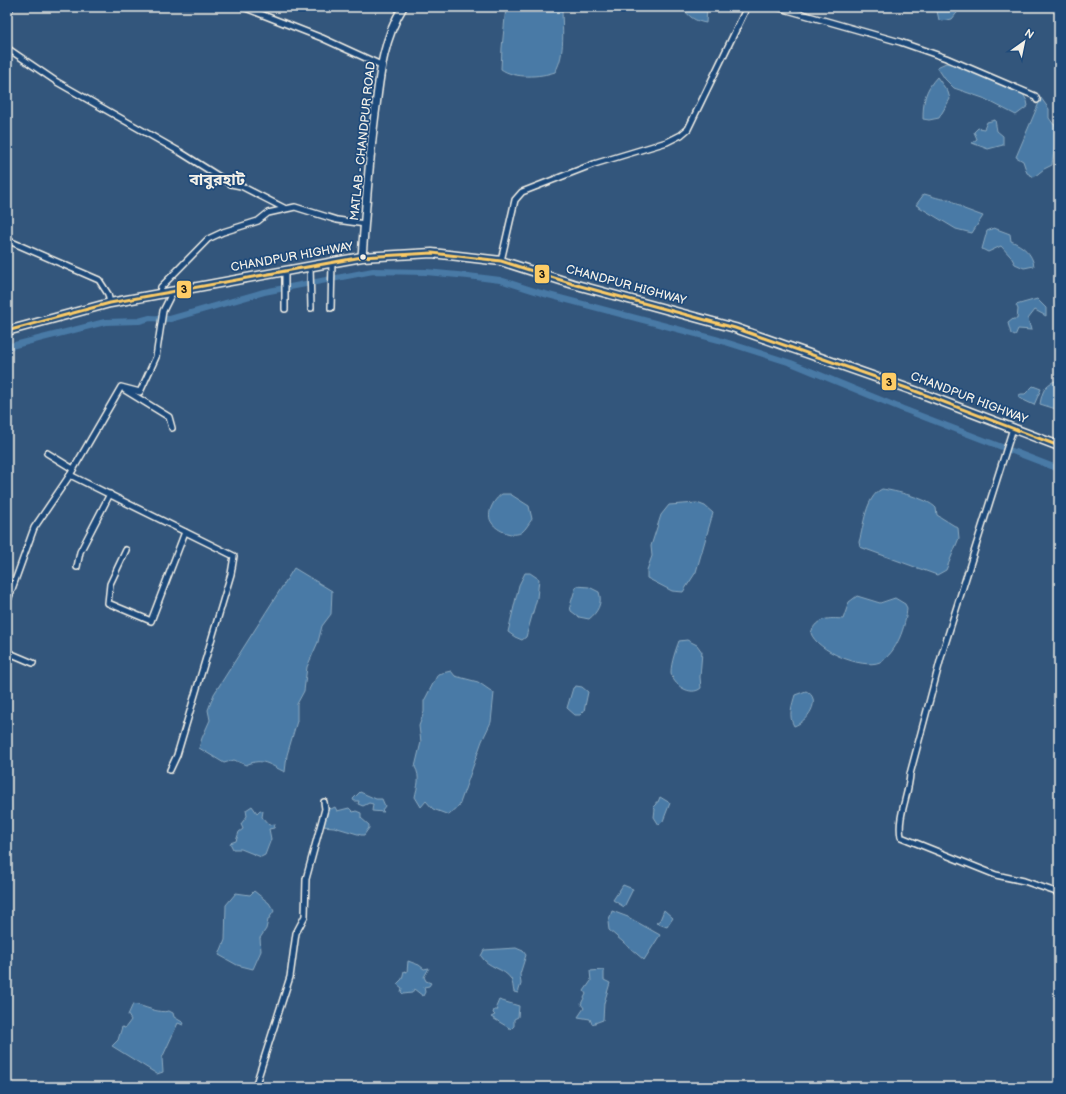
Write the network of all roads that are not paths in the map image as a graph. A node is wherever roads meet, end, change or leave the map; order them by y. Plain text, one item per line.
1 (11, 7) edge
2 (243, 7) edge
3 (403, 7) edge
4 (747, 7) edge
5 (777, 7) edge
6 (7, 13) edge
7 (7, 48) edge
8 (381, 65) junction
9 (1037, 100) dead end
10 (284, 208) junction
11 (365, 224) junction
12 (7, 240) edge
13 (362, 257) junction
14 (501, 261) junction
15 (332, 262) junction
16 (310, 266) junction
17 (285, 271) junction
18 (173, 291) junction
19 (160, 293) junction
20 (110, 303) junction
21 (311, 308) dead end
22 (331, 308) dead end
23 (285, 309) dead end
24 (7, 331) edge
25 (121, 388) junction
26 (172, 428) dead end
27 (1013, 428) junction
28 (1059, 446) edge
29 (47, 453) dead end
30 (73, 469) junction
31 (70, 474) junction
32 (110, 494) junction
33 (186, 532) junction
34 (126, 550) dead end
35 (77, 568) dead end
36 (7, 603) edge
37 (7, 652) edge
38 (33, 663) dead end
39 (170, 770) dead end
40 (324, 802) dead end
41 (1059, 893) edge
42 (255, 1087) edge

1 - 6 street
2 - 8 street
3 - 8 main road, MATLAB - CHANDPUR ROAD
4 - 14 street
5 - 9 street
7 - 10 street
8 - 11 main road, MATLAB - CHANDPUR ROAD
10 - 11 street
10 - 19 street
11 - 13 main road, MATLAB - CHANDPUR ROAD
12 - 20 street
13 - 14 main road, CHANDPUR HIGHWAY
13 - 15 main road, CHANDPUR HIGHWAY
14 - 27 main road, CHANDPUR HIGHWAY
15 - 16 main road, CHANDPUR HIGHWAY
15 - 22 street
16 - 17 main road, CHANDPUR HIGHWAY
16 - 21 street
17 - 18 main road, CHANDPUR HIGHWAY
17 - 23 street
18 - 19 main road, CHANDPUR HIGHWAY
18 - 25 street
19 - 20 main road, CHANDPUR HIGHWAY
20 - 24 main road, CHANDPUR HIGHWAY
25 - 26 street
25 - 30 street
27 - 28 main road, CHANDPUR HIGHWAY
27 - 41 street
29 - 30 street
30 - 31 street
31 - 32 street
31 - 36 street
32 - 33 street
32 - 35 street
33 - 34 street
33 - 39 street
37 - 38 street
40 - 42 street

